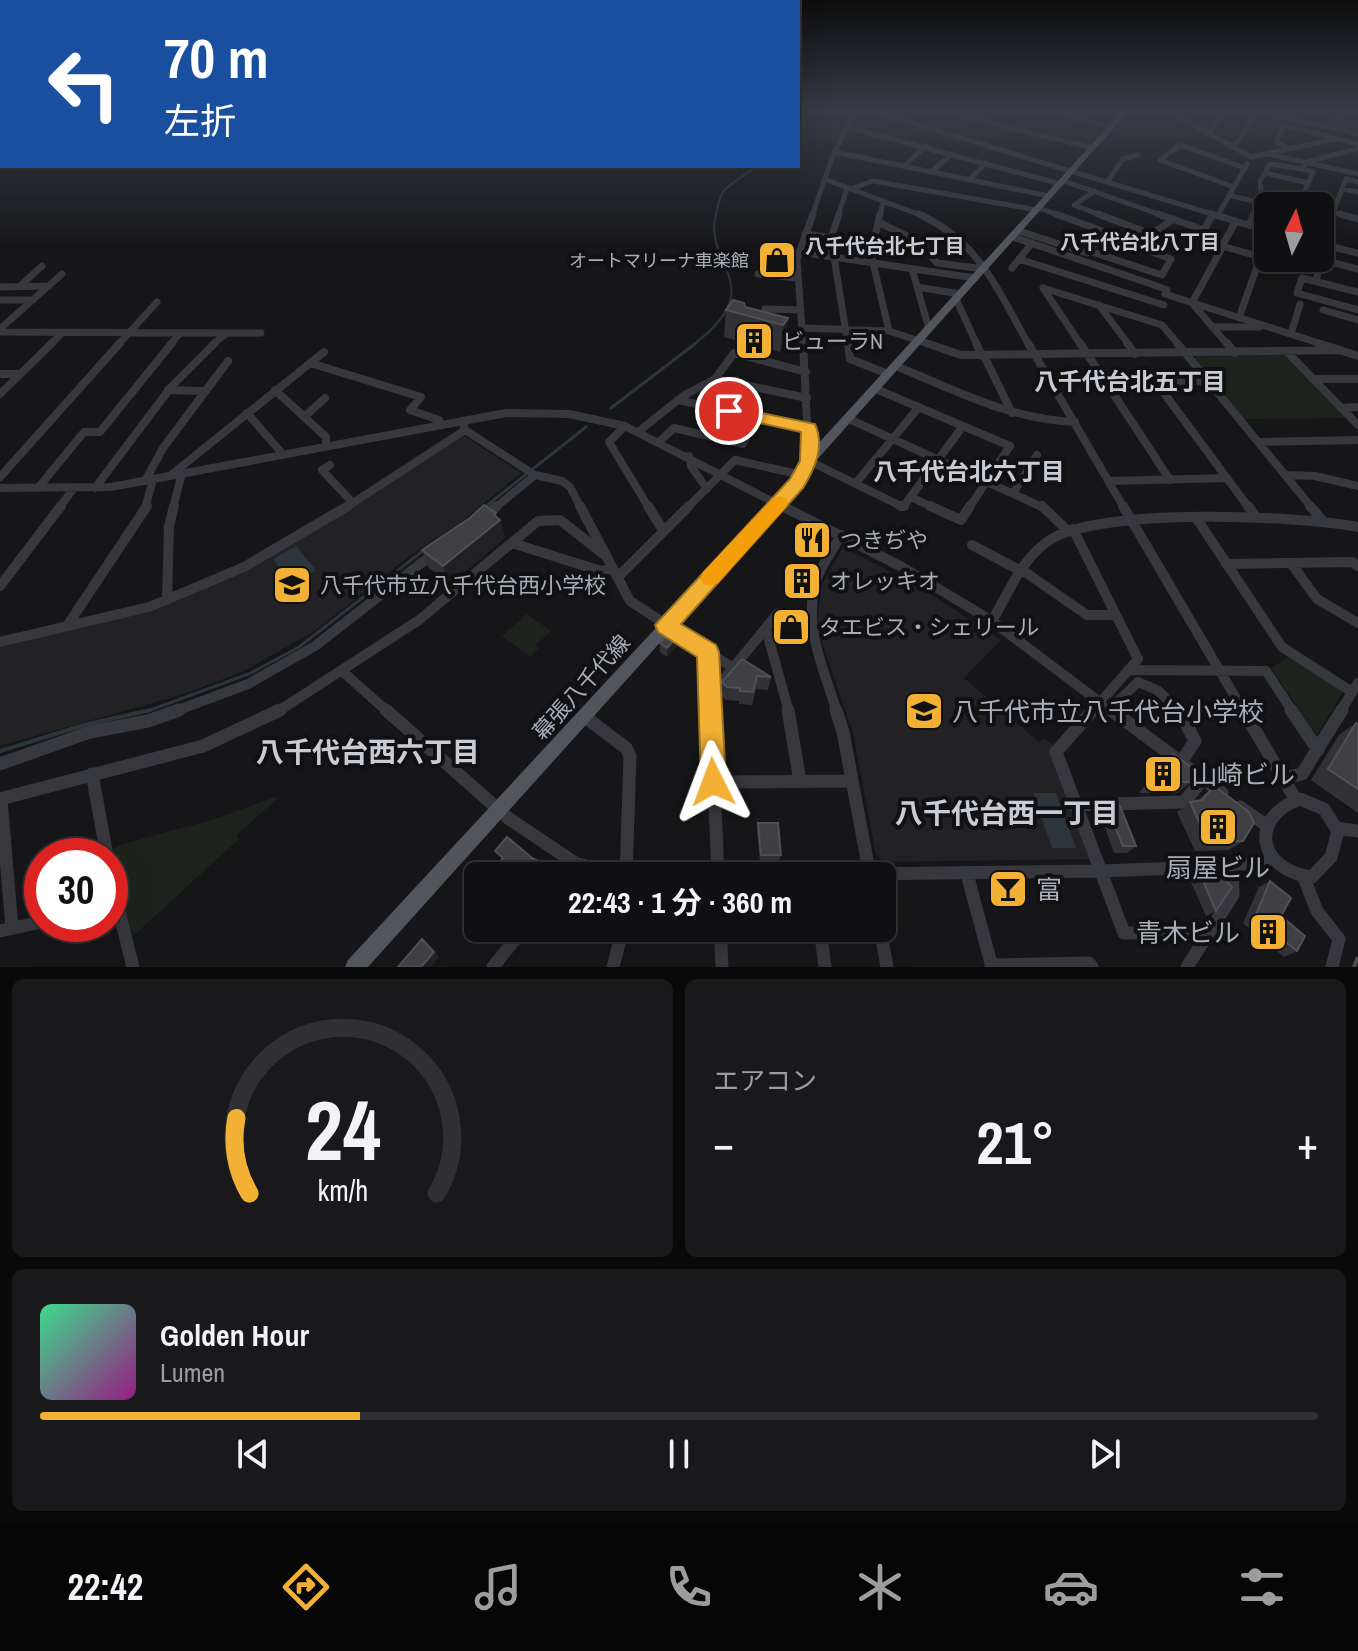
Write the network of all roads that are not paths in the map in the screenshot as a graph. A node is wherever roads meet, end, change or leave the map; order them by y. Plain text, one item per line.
1 (832, 157) edge
2 (860, 157) edge
3 (914, 157) edge
4 (948, 157) edge
5 (964, 157) edge
6 (1026, 157) edge
7 (1085, 157) edge
8 (1130, 157) edge
9 (1164, 157) edge
10 (1214, 157) edge
11 (1251, 157) edge
12 (1277, 157) edge
13 (1328, 157) edge
14 (986, 163) junction
15 (1304, 165) junction
16 (904, 166) junction
17 (1358, 167) edge
18 (1245, 168) junction
19 (1072, 171) junction
20 (1342, 171) junction
21 (931, 172) junction
22 (1265, 173) junction
23 (1358, 174) edge
24 (824, 179) junction
25 (969, 180) junction
26 (1062, 182) junction
27 (1107, 182) junction
28 (1358, 182) edge
29 (1308, 183) junction
30 (987, 184) junction
31 (1234, 187) junction
32 (849, 188) junction
33 (1342, 189) junction
34 (1095, 191) junction
35 (1358, 192) edge
36 (1229, 195) junction
37 (1049, 196) junction
38 (975, 199) junction
39 (883, 201) junction
40 (1038, 209) junction
41 (1215, 214) junction
42 (1121, 215) dead end
43 (1112, 219) junction
44 (1174, 219) junction
45 (1358, 219) edge
46 (1236, 221) junction
47 (878, 222) junction
48 (1249, 225) junction
49 (1254, 227) edge
50 (805, 234) junction
51 (1016, 234) junction
52 (1103, 234) junction
53 (831, 237) junction
54 (873, 243) junction
55 (1032, 243) junction
56 (1223, 246) junction
57 (1334, 247) edge
58 (928, 251) junction
59 (1089, 251) junction
60 (799, 252) junction
61 (1358, 253) edge
62 (1254, 255) edge
63 (830, 256) junction
64 (1019, 259) junction
65 (872, 263) junction
66 (1334, 263) edge
67 (42, 266) dead end
68 (1012, 268) dead end
69 (912, 269) junction
70 (985, 269) junction
71 (1358, 269) edge
72 (1256, 272) edge
73 (1319, 272) edge
74 (62, 274) dead end
75 (758, 274) dead end
76 (798, 278) junction
77 (975, 278) junction
78 (1316, 281) junction
79 (20, 286) junction
80 (49, 286) junction
81 (1105, 286) junction
82 (0, 287) edge
83 (917, 287) junction
84 (1358, 292) edge
85 (1170, 296) junction
86 (958, 297) junction
87 (0, 300) edge
88 (33, 300) junction
89 (157, 302) dead end
90 (1192, 303) junction
91 (1096, 304) junction
92 (1300, 304) dead end
93 (1164, 305) junction
94 (765, 309) edge
95 (801, 310) junction
96 (1323, 310) dead end
97 (1358, 310) edge
98 (1239, 318) junction
99 (1358, 320) edge
100 (1155, 323) junction
101 (1265, 326) junction
102 (1212, 327) junction
103 (803, 328) junction
104 (929, 329) junction
105 (846, 330) junction
106 (0, 331) edge
107 (889, 331) junction
108 (62, 333) junction
109 (129, 333) junction
110 (180, 333) junction
111 (227, 333) junction
112 (261, 333) dead end
113 (1291, 334) junction
114 (918, 342) junction
115 (1340, 350) junction
116 (324, 352) dead end
117 (1235, 353) junction
118 (1288, 353) junction
119 (1135, 354) junction
120 (1185, 354) junction
121 (1087, 355) junction
122 (983, 356) junction
123 (1036, 356) junction
124 (1358, 356) edge
125 (228, 361) dead end
126 (310, 363) junction
127 (896, 366) junction
128 (806, 372) junction
129 (0, 374) edge
130 (20, 374) junction
131 (888, 374) junction
132 (715, 379) junction
133 (1313, 379) junction
134 (1358, 379) edge
135 (1155, 381) junction
136 (1207, 381) junction
137 (1104, 382) junction
138 (876, 389) junction
139 (168, 390) junction
140 (275, 390) junction
141 (204, 391) junction
142 (0, 394) edge
143 (325, 398) dead end
144 (807, 398) junction
145 (678, 400) junction
146 (919, 407) junction
147 (1358, 407) edge
148 (1341, 408) junction
149 (247, 413) junction
150 (1012, 413) junction
151 (304, 417) junction
152 (755, 417) junction
153 (849, 419) junction
154 (1075, 422) junction
155 (437, 425) junction
156 (463, 425) junction
157 (1358, 425) edge
158 (625, 426) junction
159 (963, 426) junction
160 (809, 428) junction
161 (638, 432) junction
162 (893, 438) junction
163 (1358, 440) edge
164 (659, 442) junction
165 (1258, 442) junction
166 (326, 446) junction
167 (278, 455) junction
168 (1037, 455) dead end
169 (689, 456) junction
170 (939, 459) junction
171 (330, 465) dead end
172 (805, 468) junction
173 (531, 472) junction
174 (177, 474) junction
175 (723, 474) junction
176 (1285, 475) junction
177 (0, 477) edge
178 (1227, 478) junction
179 (149, 480) junction
180 (987, 480) junction
181 (1170, 480) junction
182 (1109, 481) junction
183 (855, 484) junction
184 (1358, 486) edge
185 (0, 488) edge
186 (38, 488) junction
187 (74, 488) junction
188 (95, 488) junction
189 (707, 489) junction
190 (1014, 492) junction
191 (911, 497) junction
192 (779, 502) junction
193 (353, 503) junction
194 (1257, 518) junction
195 (1197, 519) junction
196 (1132, 520) junction
197 (1322, 520) junction
198 (1358, 527) edge
199 (471, 530) edge
200 (663, 530) junction
201 (1070, 530) junction
202 (841, 535) junction
203 (512, 543) junction
204 (972, 545) dead end
205 (439, 550) edge
206 (606, 556) junction
207 (1291, 563) junction
208 (1226, 564) junction
209 (1358, 566) edge
210 (1022, 570) junction
211 (616, 572) junction
212 (0, 586) edge
213 (167, 600) junction
214 (811, 615) junction
215 (1116, 615) junction
216 (992, 621) junction
217 (1358, 623) edge
218 (666, 625) junction
219 (67, 626) junction
220 (766, 629) junction
221 (0, 642) edge
222 (708, 652) junction
223 (733, 668) junction
224 (1128, 670) junction
225 (342, 671) junction
226 (1220, 671) junction
227 (1355, 687) edge
228 (710, 696) junction
229 (1106, 704) junction
230 (585, 717) junction
231 (1318, 750) junction
232 (1181, 762) junction
233 (0, 764) edge
234 (92, 774) junction
235 (1283, 778) junction
236 (1203, 779) junction
237 (800, 781) junction
238 (852, 781) junction
239 (713, 782) junction
240 (1, 799) edge
241 (1296, 800) junction
242 (1076, 805) junction
243 (498, 811) junction
244 (1266, 825) junction
245 (1337, 828) junction
246 (1358, 831) edge
247 (104, 838) edge
248 (1272, 858) junction
249 (574, 862) edge
250 (625, 862) edge
251 (717, 862) edge
252 (868, 862) edge
253 (2, 863) edge
254 (1232, 866) junction
255 (1101, 871) junction
256 (967, 874) junction
257 (896, 875) edge
258 (1304, 878) junction
259 (6, 929) edge
260 (1206, 937) junction
261 (125, 942) edge
262 (513, 942) edge
263 (619, 942) edge
264 (721, 942) edge
265 (822, 942) edge
266 (883, 942) edge
267 (992, 966) edge
268 (133, 967) edge
269 (355, 967) edge
270 (493, 967) edge
271 (613, 967) edge
272 (722, 967) edge
273 (825, 967) edge
274 (887, 967) edge
275 (1092, 967) edge
276 (1187, 967) edge
277 (1332, 967) edge

1 - 24 street
2 - 16 street
3 - 16 street
4 - 21 street
5 - 14 street
6 - 19 street
7 - 19 main road, 幕張八千代線
8 - 27 street
9 - 31 street
10 - 18 street
11 - 18 street
12 - 15 street
13 - 15 street
14 - 25 street
14 - 26 street
15 - 20 street
15 - 22 street
15 - 29 street
16 - 21 street
17 - 20 street
18 - 31 street
19 - 26 main road, 幕張八千代線
19 - 27 street
20 - 23 street
21 - 25 street
22 - 29 street
22 - 29 street
24 - 32 street
24 - 50 street
25 - 30 street
26 - 34 street
26 - 37 main road, 幕張八千代線
27 - 41 street
28 - 33 street
30 - 37 street
30 - 38 street
31 - 36 street
32 - 38 street
32 - 39 street
32 - 53 street
33 - 35 street
33 - 45 street
34 - 43 street
34 - 44 street
36 - 41 street
36 - 48 street
37 - 40 main road, 幕張八千代線
38 - 40 street
39 - 47 street
39 - 70 street
40 - 51 main road, 幕張八千代線
40 - 52 street
41 - 44 street
41 - 46 street
42 - 43 street
43 - 44 street
46 - 48 street
46 - 56 street
47 - 54 street
47 - 58 street
48 - 49 street
50 - 53 street
50 - 60 street
51 - 55 street
51 - 59 street
51 - 70 main road, 幕張八千代線
52 - 59 street
52 - 59 street
53 - 54 street
53 - 63 street
54 - 58 street
54 - 65 street
55 - 64 street
55 - 85 street
56 - 62 street
56 - 90 street
57 - 61 street
58 - 70 street
60 - 63 street
60 - 76 street
63 - 65 street
63 - 105 street
64 - 68 street
64 - 81 street
65 - 69 street
65 - 107 street
66 - 71 street
67 - 79 street
69 - 77 street
69 - 83 street
70 - 77 main road, 幕張八千代線
70 - 123 street
72 - 98 street
73 - 78 street
74 - 80 street
75 - 76 street
76 - 95 street
77 - 86 main road, 幕張八千代線
78 - 84 street
78 - 97 street
79 - 80 street
79 - 82 street
80 - 88 street
81 - 91 street
81 - 93 street
83 - 86 street
83 - 104 street
85 - 90 street
85 - 93 street
86 - 104 main road, 幕張八千代線
86 - 122 street
87 - 88 street
88 - 106 street
89 - 109 street
90 - 98 street
90 - 102 street
91 - 100 street
91 - 119 street
91 - 121 street
92 - 113 street
93 - 100 street
94 - 95 street
95 - 103 street
96 - 99 street
98 - 101 street
100 - 120 street
101 - 102 street
101 - 113 street
102 - 117 street
103 - 105 street
103 - 128 street
104 - 114 main road, 幕張八千代線
105 - 107 street
105 - 131 street
106 - 108 street
107 - 114 street
108 - 109 street
108 - 130 street
109 - 110 street
109 - 177 street
110 - 111 street
110 - 186 street
111 - 112 street
111 - 139 street
113 - 115 street
114 - 122 street
114 - 127 main road, 幕張八千代線
115 - 118 street
115 - 124 street
116 - 126 street
117 - 118 street
117 - 120 street
118 - 133 street
119 - 120 street
119 - 121 street
120 - 136 street
121 - 123 street
121 - 137 street
122 - 123 street
122 - 150 street
123 - 154 street
125 - 141 street
126 - 140 street
126 - 155 street
127 - 131 main road, 幕張八千代線
127 - 150 street
128 - 132 street
128 - 144 street
129 - 130 street
130 - 142 street
131 - 138 main road, 幕張八千代線
132 - 144 street
132 - 145 street
133 - 134 street
133 - 148 street
135 - 136 street
135 - 137 street
135 - 178 street
136 - 165 street
137 - 181 street
138 - 146 street
138 - 153 main road, 幕張八千代線
139 - 141 street
139 - 188 street
140 - 149 street
140 - 151 street
141 - 179 street
143 - 151 street
144 - 160 street
145 - 152 street
145 - 161 street
146 - 159 street
146 - 162 street
147 - 148 street
148 - 157 street
149 - 167 street
149 - 174 street
150 - 154 street
151 - 166 street
152 - 160 street
152 - 164 street
153 - 162 street
153 - 172 main road, 幕張八千代線
154 - 182 street
155 - 156 street
155 - 166 street
156 - 158 street
156 - 173 street
156 - 193 street
158 - 161 street
158 - 200 street
159 - 170 street
159 - 180 street
160 - 172 street
161 - 164 street
162 - 170 street
162 - 183 street
163 - 165 street
164 - 169 street
165 - 176 street
166 - 167 street
167 - 174 street
168 - 190 street
169 - 175 street
169 - 189 street
170 - 180 street
170 - 191 street
171 - 193 street
172 - 175 street
172 - 183 street
172 - 192 main road, 幕張八千代線
173 - 199 street
173 - 206 street
174 - 179 street
174 - 213 street
175 - 189 street
175 - 192 street
176 - 184 street
176 - 197 street
178 - 181 street
178 - 194 street
179 - 188 street
179 - 219 street
180 - 190 street
180 - 191 street
181 - 182 street
182 - 196 street
183 - 191 street
185 - 186 street
186 - 187 street
187 - 188 street
187 - 212 street
189 - 200 street
190 - 201 street
192 - 202 street
192 - 218 main road, 幕張八千代線
193 - 213 street
194 - 195 street
194 - 197 street
195 - 196 street
195 - 208 street
196 - 201 street
196 - 226 street
197 - 198 street
200 - 211 street
201 - 210 street
201 - 215 street
202 - 214 street
202 - 216 street
203 - 206 street
203 - 211 street
203 - 225 street
204 - 210 street
205 - 233 street
206 - 211 street
207 - 208 street
207 - 209 street
207 - 217 street
208 - 227 street
210 - 215 street
210 - 216 street
211 - 218 street
213 - 219 street
214 - 220 street
214 - 238 street
215 - 224 street
216 - 229 street
218 - 222 street
218 - 230 main road, 幕張八千代線
219 - 221 street
220 - 223 street
220 - 237 street
222 - 223 street
222 - 228 street
223 - 228 street
224 - 226 street
224 - 229 street
225 - 234 street
225 - 243 street
226 - 231 street
226 - 235 street
227 - 231 street
228 - 239 street
229 - 232 street
229 - 232 street
229 - 242 street
230 - 243 main road, 幕張八千代線
230 - 250 street
231 - 235 street
232 - 236 street
234 - 240 street
234 - 247 street
235 - 241 street
236 - 242 street
236 - 244 street
237 - 238 street
237 - 239 street
238 - 252 street
239 - 251 street
240 - 253 street
241 - 244 street
241 - 245 street
242 - 255 street
243 - 249 street
243 - 269 main road, 幕張八千代線
244 - 248 street
245 - 246 street
245 - 258 street
248 - 254 street
248 - 258 street
253 - 259 street
254 - 255 street
254 - 260 street
255 - 256 street
255 - 260 street
256 - 257 street
256 - 267 street
258 - 277 street
260 - 276 street
261 - 268 street
262 - 270 street
263 - 271 street
264 - 272 street
265 - 273 street
266 - 274 street
267 - 275 street

